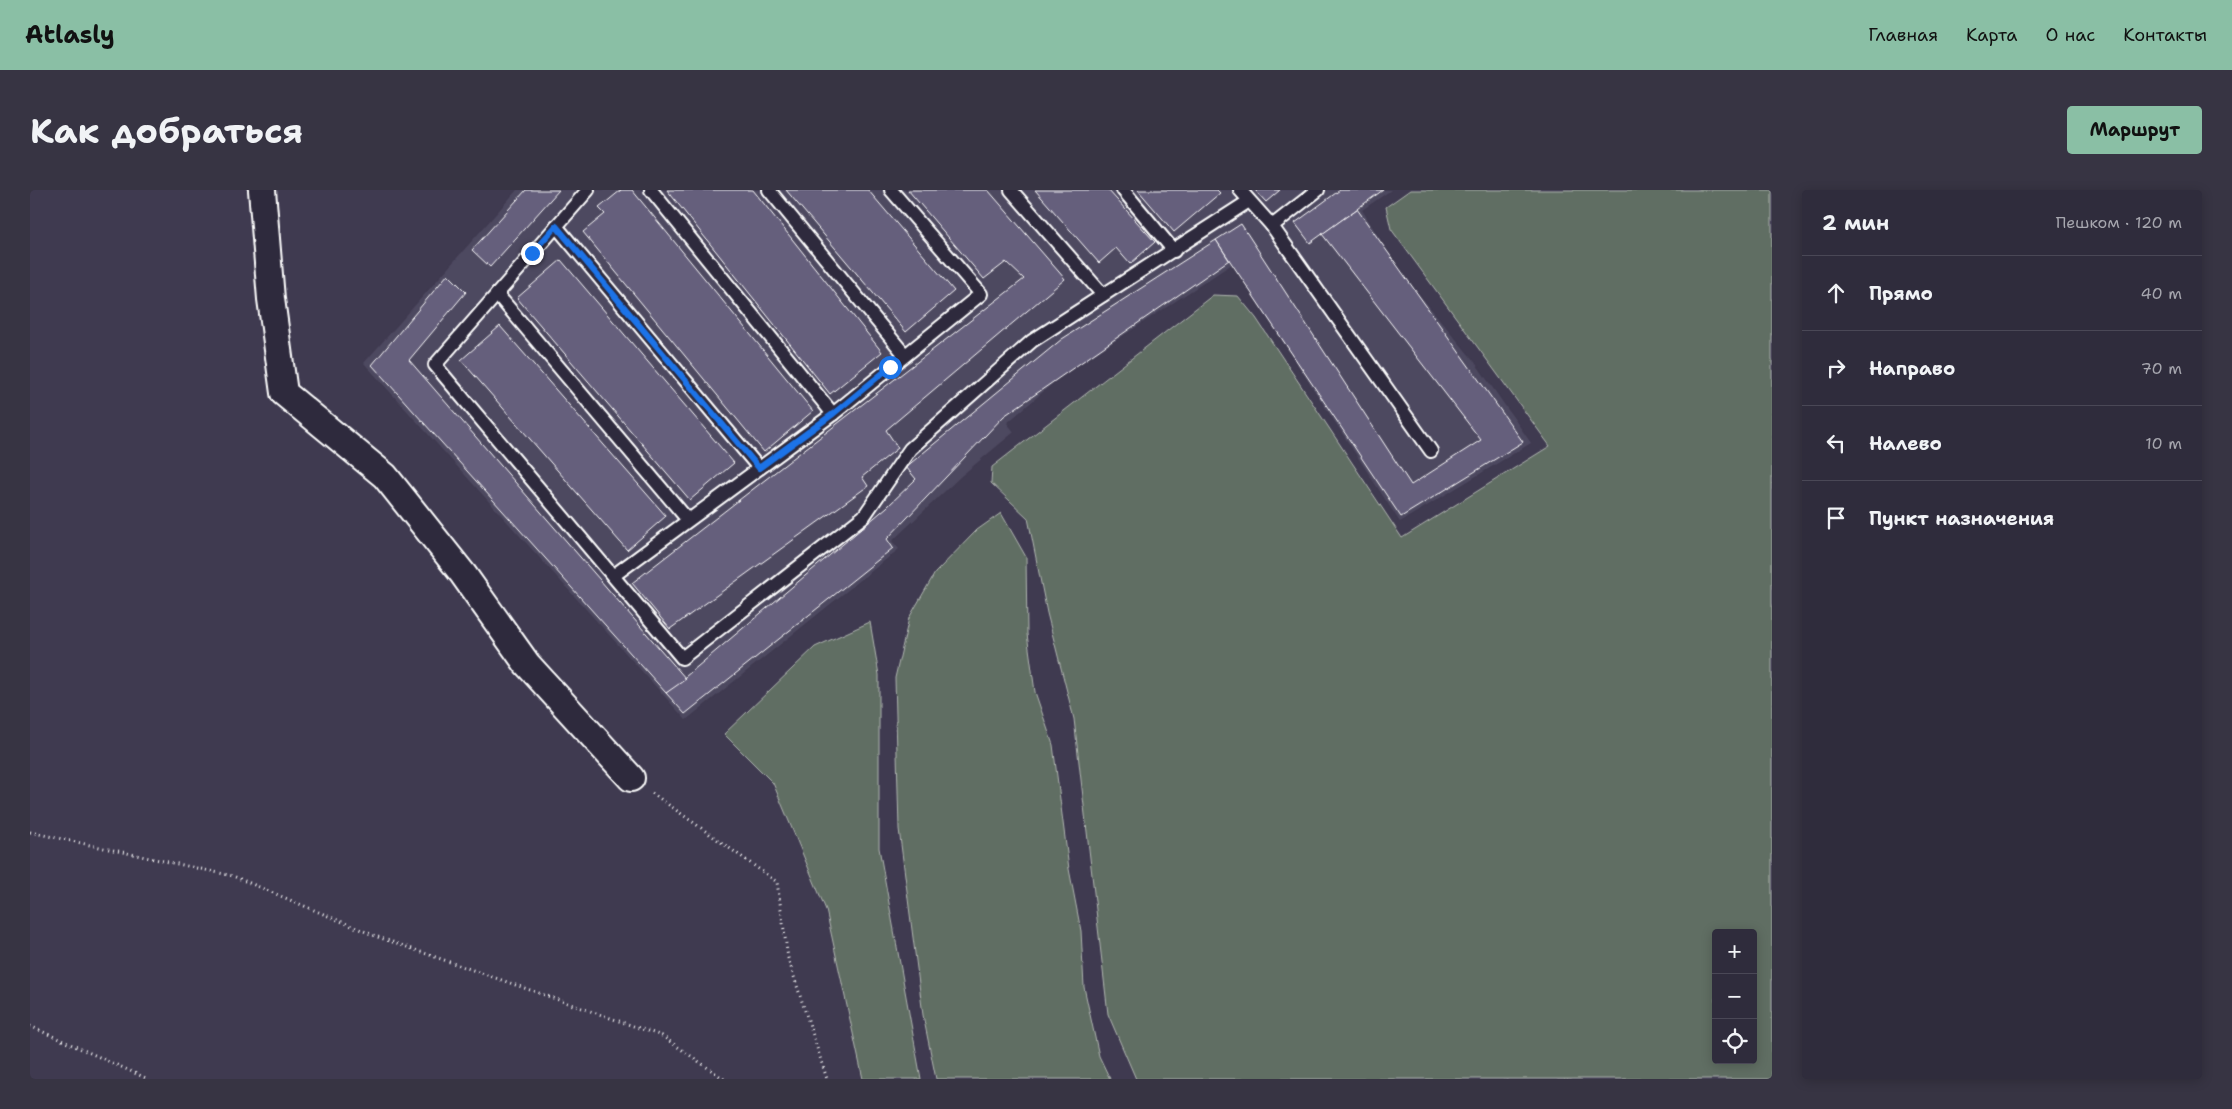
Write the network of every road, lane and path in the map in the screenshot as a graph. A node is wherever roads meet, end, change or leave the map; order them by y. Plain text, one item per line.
1 (262, 190) edge
2 (588, 190) edge
3 (651, 190) edge
4 (769, 190) edge
5 (891, 190) edge
6 (1011, 190) edge
7 (1123, 190) edge
8 (1240, 190) edge
9 (1318, 190) edge
10 (1250, 201) junction
11 (556, 226) junction
12 (1272, 226) junction
13 (1174, 251) junction
14 (497, 294) junction
15 (1103, 295) junction
16 (905, 356) junction
17 (833, 414) junction
18 (1431, 451) dead end
19 (759, 468) junction
20 (688, 520) junction
21 (613, 576) junction
22 (631, 778) joint
23 (30, 832) edge
24 (30, 1026) edge
25 (148, 1079) edge
26 (724, 1079) edge
27 (827, 1079) edge

1 - 22 street
2 - 11 lane
3 - 17 lane
4 - 16 lane
5 - 16 lane
6 - 15 lane
7 - 13 lane
8 - 10 lane
9 - 12 lane
10 - 12 lane
10 - 13 lane
11 - 14 lane
11 - 19 lane
12 - 18 lane
13 - 15 lane
14 - 20 lane
14 - 21 lane
15 - 21 lane
16 - 17 lane
17 - 19 lane
19 - 20 lane
20 - 21 lane
22 - 27 path
23 - 26 path
24 - 25 path

